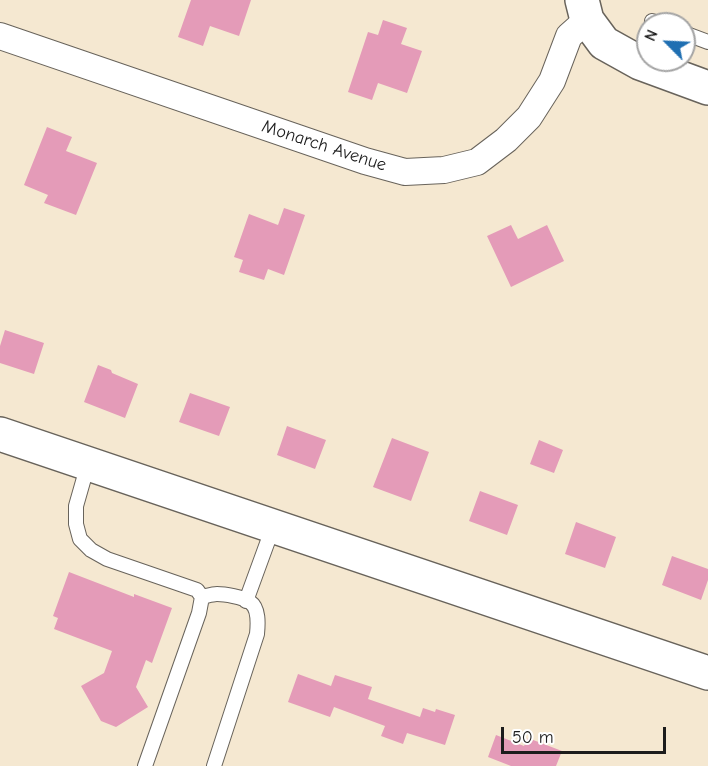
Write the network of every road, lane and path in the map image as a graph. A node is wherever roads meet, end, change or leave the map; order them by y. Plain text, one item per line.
1 (584, 10) edge
2 (0, 36) edge
3 (708, 88) edge
4 (0, 434) edge
5 (88, 464) junction
6 (273, 526) junction
7 (202, 597) junction
8 (246, 601) junction
9 (708, 673) edge
10 (145, 766) edge
11 (214, 766) edge

1 - 2 street, Monarch Avenue
1 - 3 street
4 - 5 street
5 - 6 street
5 - 7 lane
6 - 8 lane
6 - 9 street
7 - 8 lane
7 - 10 lane
8 - 11 lane

